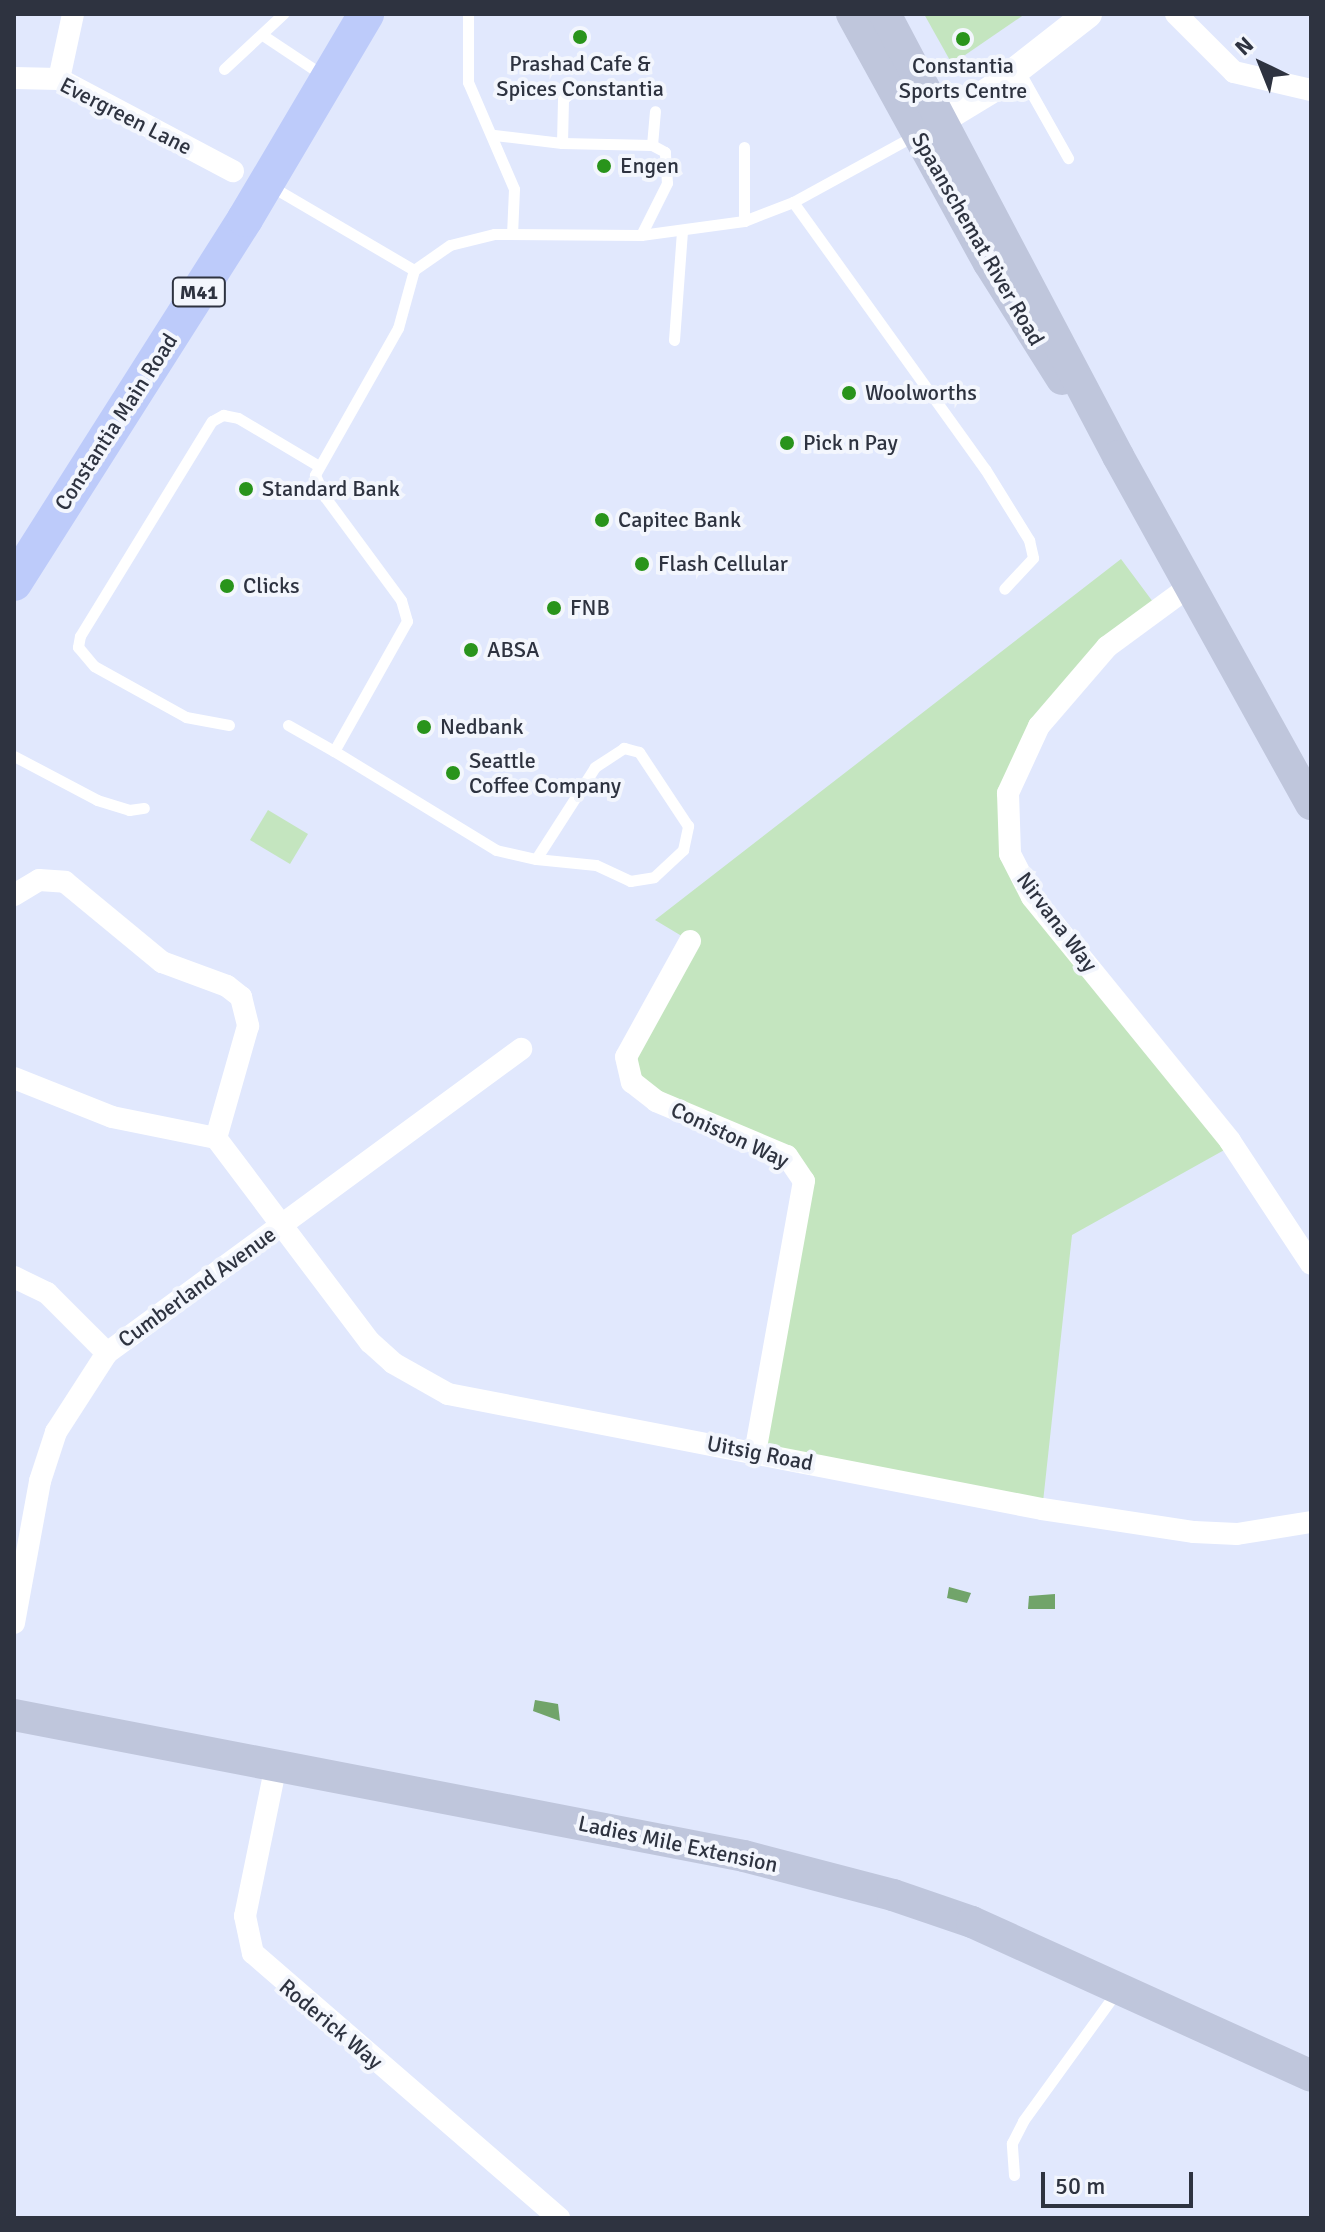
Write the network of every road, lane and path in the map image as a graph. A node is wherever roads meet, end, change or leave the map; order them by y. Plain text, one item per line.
1 (73, 14) edge
2 (283, 14) edge
3 (366, 14) edge
4 (468, 14) edge
5 (852, 14) edge
6 (885, 14) edge
7 (1088, 14) edge
8 (1176, 14) edge
9 (264, 36) junction
10 (224, 69) dead end
11 (1019, 70) junction
12 (14, 78) edge
13 (59, 79) junction
14 (328, 79) junction
15 (574, 90) dead end
16 (1311, 90) edge
17 (655, 111) dead end
18 (931, 127) junction
19 (494, 135) junction
20 (562, 143) junction
21 (652, 145) junction
22 (744, 147) dead end
23 (1068, 158) dead end
24 (233, 171) dead end
25 (267, 184) junction
26 (793, 202) junction
27 (744, 221) junction
28 (682, 231) junction
29 (512, 234) junction
30 (641, 235) junction
31 (414, 270) junction
32 (674, 340) dead end
33 (317, 465) junction
34 (14, 583) edge
35 (1190, 586) junction
36 (1004, 589) dead end
37 (229, 725) dead end
38 (288, 725) dead end
39 (334, 751) junction
40 (14, 756) edge
41 (1311, 804) edge
42 (144, 808) dead end
43 (536, 859) junction
44 (14, 895) edge
45 (690, 941) dead end
46 (521, 1049) dead end
47 (14, 1078) edge
48 (216, 1138) junction
49 (282, 1224) junction
50 (1311, 1264) edge
51 (14, 1277) edge
52 (107, 1353) junction
53 (755, 1452) junction
54 (1311, 1522) edge
55 (18, 1582) edge
56 (14, 1623) edge
57 (14, 1715) edge
58 (276, 1765) junction
59 (1120, 1987) junction
60 (1311, 2076) edge
61 (1014, 2175) dead end
62 (559, 2218) edge

1 - 13 street
2 - 9 lane
3 - 14 main road, Constantia Main Road / M41
4 - 19 lane
5 - 18 main road, Spaanschemat River Road
6 - 18 main road, Spaanschemat River Road
7 - 11 street
8 - 16 street
9 - 10 lane
9 - 14 lane
11 - 18 street
11 - 23 lane
12 - 13 street, Evergreen Lane
13 - 24 street, Evergreen Lane
14 - 25 main road, Constantia Main Road / M41
15 - 20 lane
17 - 21 lane
18 - 26 lane
18 - 35 main road, Spaanschemat River Road
19 - 20 lane
19 - 29 lane
20 - 21 lane
21 - 30 lane
22 - 27 lane
25 - 31 lane
25 - 34 main road, Constantia Main Road / M41
26 - 27 lane
26 - 36 lane
27 - 28 lane
28 - 30 lane
28 - 32 lane
29 - 30 lane
29 - 31 lane
31 - 33 lane
33 - 37 lane
33 - 39 lane
35 - 41 main road, Spaanschemat River Road
35 - 50 street, Nirvana Way
38 - 39 lane
39 - 43 lane
40 - 42 lane
43 - 43 lane
44 - 48 street
45 - 53 street, Coniston Way
46 - 49 street, Cumberland Avenue
47 - 48 street
48 - 49 street, Uitsig Road
49 - 52 street, Cumberland Avenue
49 - 53 street, Uitsig Road
51 - 52 street
52 - 55 street, Cumberland Avenue
53 - 54 street, Uitsig Road
55 - 56 street, Cumberland Avenue
57 - 58 main road, Ladies Mile Extension
58 - 59 main road, Ladies Mile Extension
58 - 62 street, Roderick Way
59 - 60 main road, Ladies Mile Extension
59 - 61 lane

